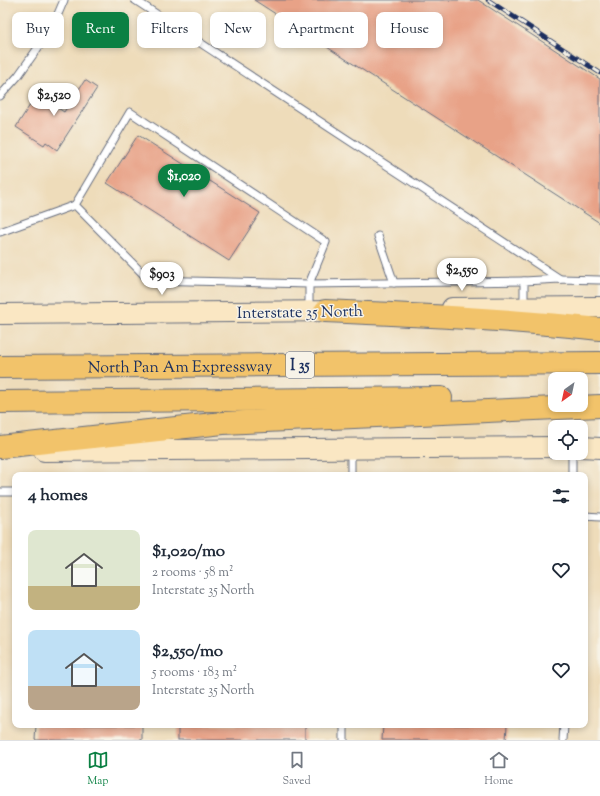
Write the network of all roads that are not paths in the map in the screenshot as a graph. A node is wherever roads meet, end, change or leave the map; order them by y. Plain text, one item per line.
1 (64, 0) edge
2 (135, 0) edge
3 (0, 96) edge
4 (75, 204) junction
5 (0, 232) edge
6 (378, 236) dead end
7 (560, 280) junction
8 (600, 280) edge
9 (524, 281) junction
10 (394, 283) junction
11 (309, 284) junction
12 (524, 307) junction
13 (600, 307) edge
14 (317, 311) junction
15 (0, 314) edge
16 (600, 329) edge
17 (600, 363) edge
18 (0, 367) edge
19 (548, 397) edge
20 (588, 397) edge
21 (600, 397) edge
22 (0, 402) edge
23 (600, 406) edge
24 (0, 447) edge
25 (548, 447) edge
26 (351, 448) junction
27 (588, 448) edge
28 (600, 448) edge
29 (0, 451) edge
30 (572, 460) edge
31 (351, 472) edge
32 (572, 472) edge
33 (0, 492) edge
34 (12, 492) edge
35 (588, 516) edge
36 (600, 517) edge
37 (344, 728) edge
38 (564, 728) edge
39 (344, 740) edge
40 (563, 740) edge

1 - 3 lane
2 - 7 lane
4 - 5 lane
4 - 11 lane
4 - 11 lane
6 - 10 lane
7 - 8 lane
7 - 9 lane
9 - 10 lane
9 - 12 lane
10 - 11 lane
11 - 14 lane
12 - 13 main road, Interstate 35 North
12 - 14 main road, Interstate 35 North
14 - 15 main road, Interstate 35 North
14 - 16 highway
17 - 18 highway, North Pan Am Expressway / I 35
19 - 22 highway, North Pan Am Expressway / I 35
20 - 21 highway
23 - 24 highway
25 - 26 main road
26 - 29 main road
26 - 31 lane
27 - 28 main road
30 - 32 lane
33 - 34 lane
35 - 36 lane
37 - 39 lane
38 - 40 lane

